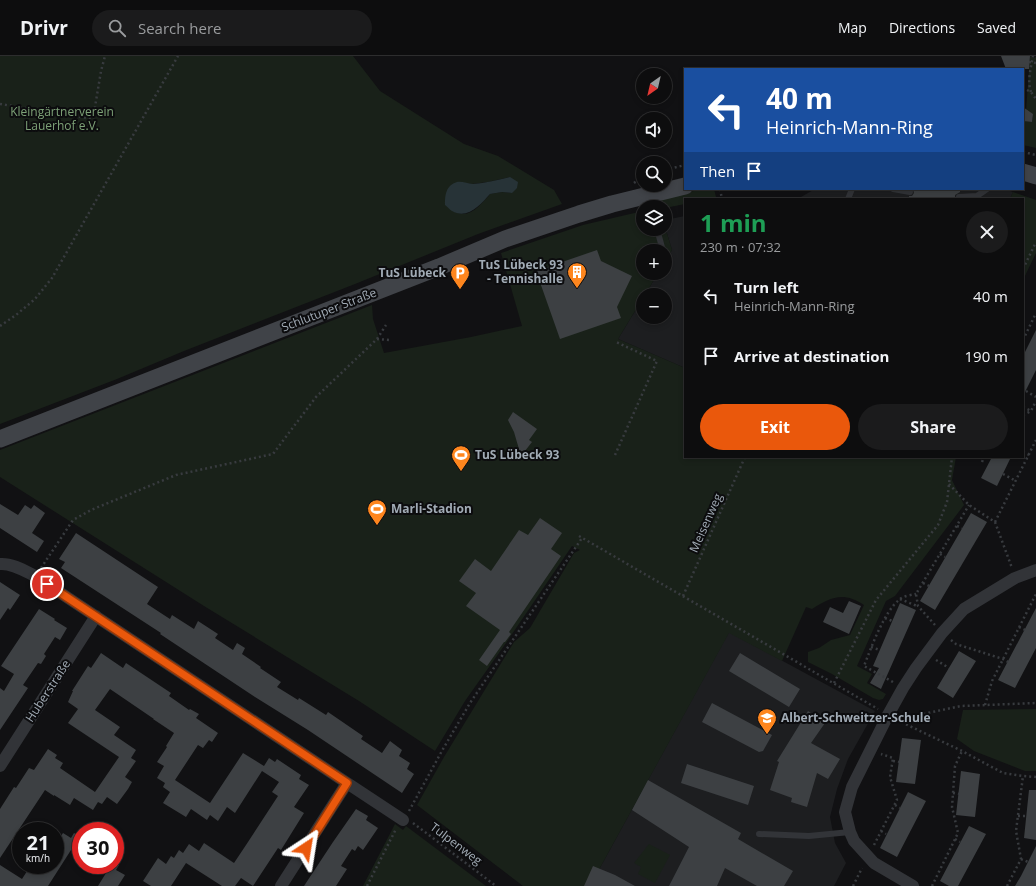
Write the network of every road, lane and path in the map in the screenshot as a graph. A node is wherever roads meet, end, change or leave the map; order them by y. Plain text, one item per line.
1 (105, 56) edge
2 (178, 56) edge
3 (1033, 56) edge
4 (1031, 62) junction
5 (1036, 63) edge
6 (1027, 90) dead end
7 (1031, 92) junction
8 (1036, 99) edge
9 (0, 104) edge
10 (1024, 152) edge
11 (1036, 155) edge
12 (684, 165) edge
13 (672, 168) edge
14 (1024, 172) edge
15 (1036, 176) edge
16 (684, 186) edge
17 (899, 190) edge
18 (986, 190) edge
19 (910, 192) dead end
20 (959, 197) dead end
21 (976, 197) edge
22 (1036, 242) edge
23 (1024, 267) edge
24 (1036, 313) edge
25 (386, 325) dead end
26 (0, 326) edge
27 (1024, 338) edge
28 (377, 339) junction
29 (389, 340) dead end
30 (616, 342) dead end
31 (1026, 391) dead end
32 (1036, 397) edge
33 (1036, 402) edge
34 (1024, 408) edge
35 (1031, 411) junction
36 (1024, 414) edge
37 (0, 439) edge
38 (1036, 440) edge
39 (1024, 452) edge
40 (615, 455) dead end
41 (1029, 455) junction
42 (746, 458) edge
43 (952, 458) edge
44 (984, 458) edge
45 (982, 462) dead end
46 (1003, 474) dead end
47 (1016, 480) junction
48 (949, 484) junction
49 (969, 505) junction
50 (995, 522) junction
51 (957, 526) junction
52 (962, 528) dead end
53 (940, 554) junction
54 (945, 557) dead end
55 (0, 564) edge
56 (1012, 568) dead end
57 (1036, 570) edge
58 (35, 576) junction
59 (923, 583) junction
60 (928, 586) dead end
61 (916, 594) junction
62 (1036, 595) edge
63 (683, 596) junction
64 (899, 599) junction
65 (918, 606) junction
66 (96, 616) junction
67 (885, 618) junction
68 (892, 621) dead end
69 (1019, 626) junction
70 (938, 628) dead end
71 (1025, 630) dead end
72 (951, 639) dead end
73 (871, 647) junction
74 (880, 650) dead end
75 (935, 659) dead end
76 (1003, 659) junction
77 (1008, 662) dead end
78 (949, 668) dead end
79 (834, 683) junction
80 (896, 684) dead end
81 (1036, 703) edge
82 (985, 705) junction
83 (885, 713) junction
84 (962, 751) junction
85 (880, 753) dead end
86 (893, 762) junction
87 (899, 762) dead end
88 (0, 766) edge
89 (1023, 776) junction
90 (1036, 777) edge
91 (347, 783) junction
92 (953, 793) junction
93 (959, 794) dead end
94 (895, 805) junction
95 (900, 808) dead end
96 (1018, 816) junction
97 (1026, 816) dead end
98 (403, 820) junction
99 (850, 832) junction
100 (881, 832) junction
101 (759, 834) dead end
102 (886, 834) dead end
103 (955, 839) junction
104 (960, 842) dead end
105 (871, 851) dead end
106 (1021, 859) junction
107 (1028, 862) dead end
108 (943, 864) junction
109 (947, 866) dead end
110 (862, 868) dead end
111 (281, 886) edge
112 (367, 886) edge
113 (496, 886) edge
114 (853, 886) edge
115 (913, 886) edge
116 (932, 886) edge
117 (1007, 886) edge

1 - 9 path
2 - 26 path
3 - 4 path
4 - 5 path
4 - 7 path
6 - 7 path
7 - 8 path
10 - 11 path
12 - 13 path
14 - 15 main road
16 - 37 main road, Schlutuper Straße
17 - 19 lane
18 - 21 lane
20 - 21 lane
22 - 23 path
24 - 27 path
25 - 28 path
28 - 29 path
28 - 58 path
30 - 40 path
31 - 32 path
33 - 35 path
34 - 35 path
35 - 36 path
38 - 41 path
39 - 41 path
41 - 47 path
42 - 63 path, Meisenweg
43 - 48 path
44 - 45 path
46 - 47 path
47 - 50 path
48 - 49 path
48 - 79 path
49 - 50 path
49 - 51 path
50 - 56 path
51 - 52 path
51 - 53 path
53 - 54 path
53 - 59 path
55 - 58 street
57 - 83 street
58 - 66 street
59 - 60 path
59 - 61 path
61 - 64 path
61 - 65 path
62 - 69 path
63 - 79 path
63 - 98 path
64 - 65 path
64 - 67 path
65 - 70 path
66 - 88 street, Huberstraße
66 - 91 street
67 - 68 path
67 - 73 path
69 - 71 path
69 - 76 path
72 - 76 path
73 - 74 path
73 - 80 path
75 - 78 path
76 - 77 path
76 - 82 path
79 - 83 path
81 - 82 path
82 - 84 path
83 - 99 street
84 - 89 path
84 - 92 path
85 - 86 path
86 - 87 path
86 - 94 path
89 - 90 path
89 - 96 path
91 - 98 street
91 - 111 street
92 - 93 path
92 - 103 path
94 - 95 path
94 - 100 path
96 - 97 path
96 - 106 path
98 - 112 path
98 - 113 path, Tulpenweg
99 - 101 lane
99 - 115 street
100 - 102 path
100 - 105 path
103 - 104 path
103 - 108 path
106 - 107 path
106 - 117 path
108 - 109 path
108 - 116 path
110 - 114 path

